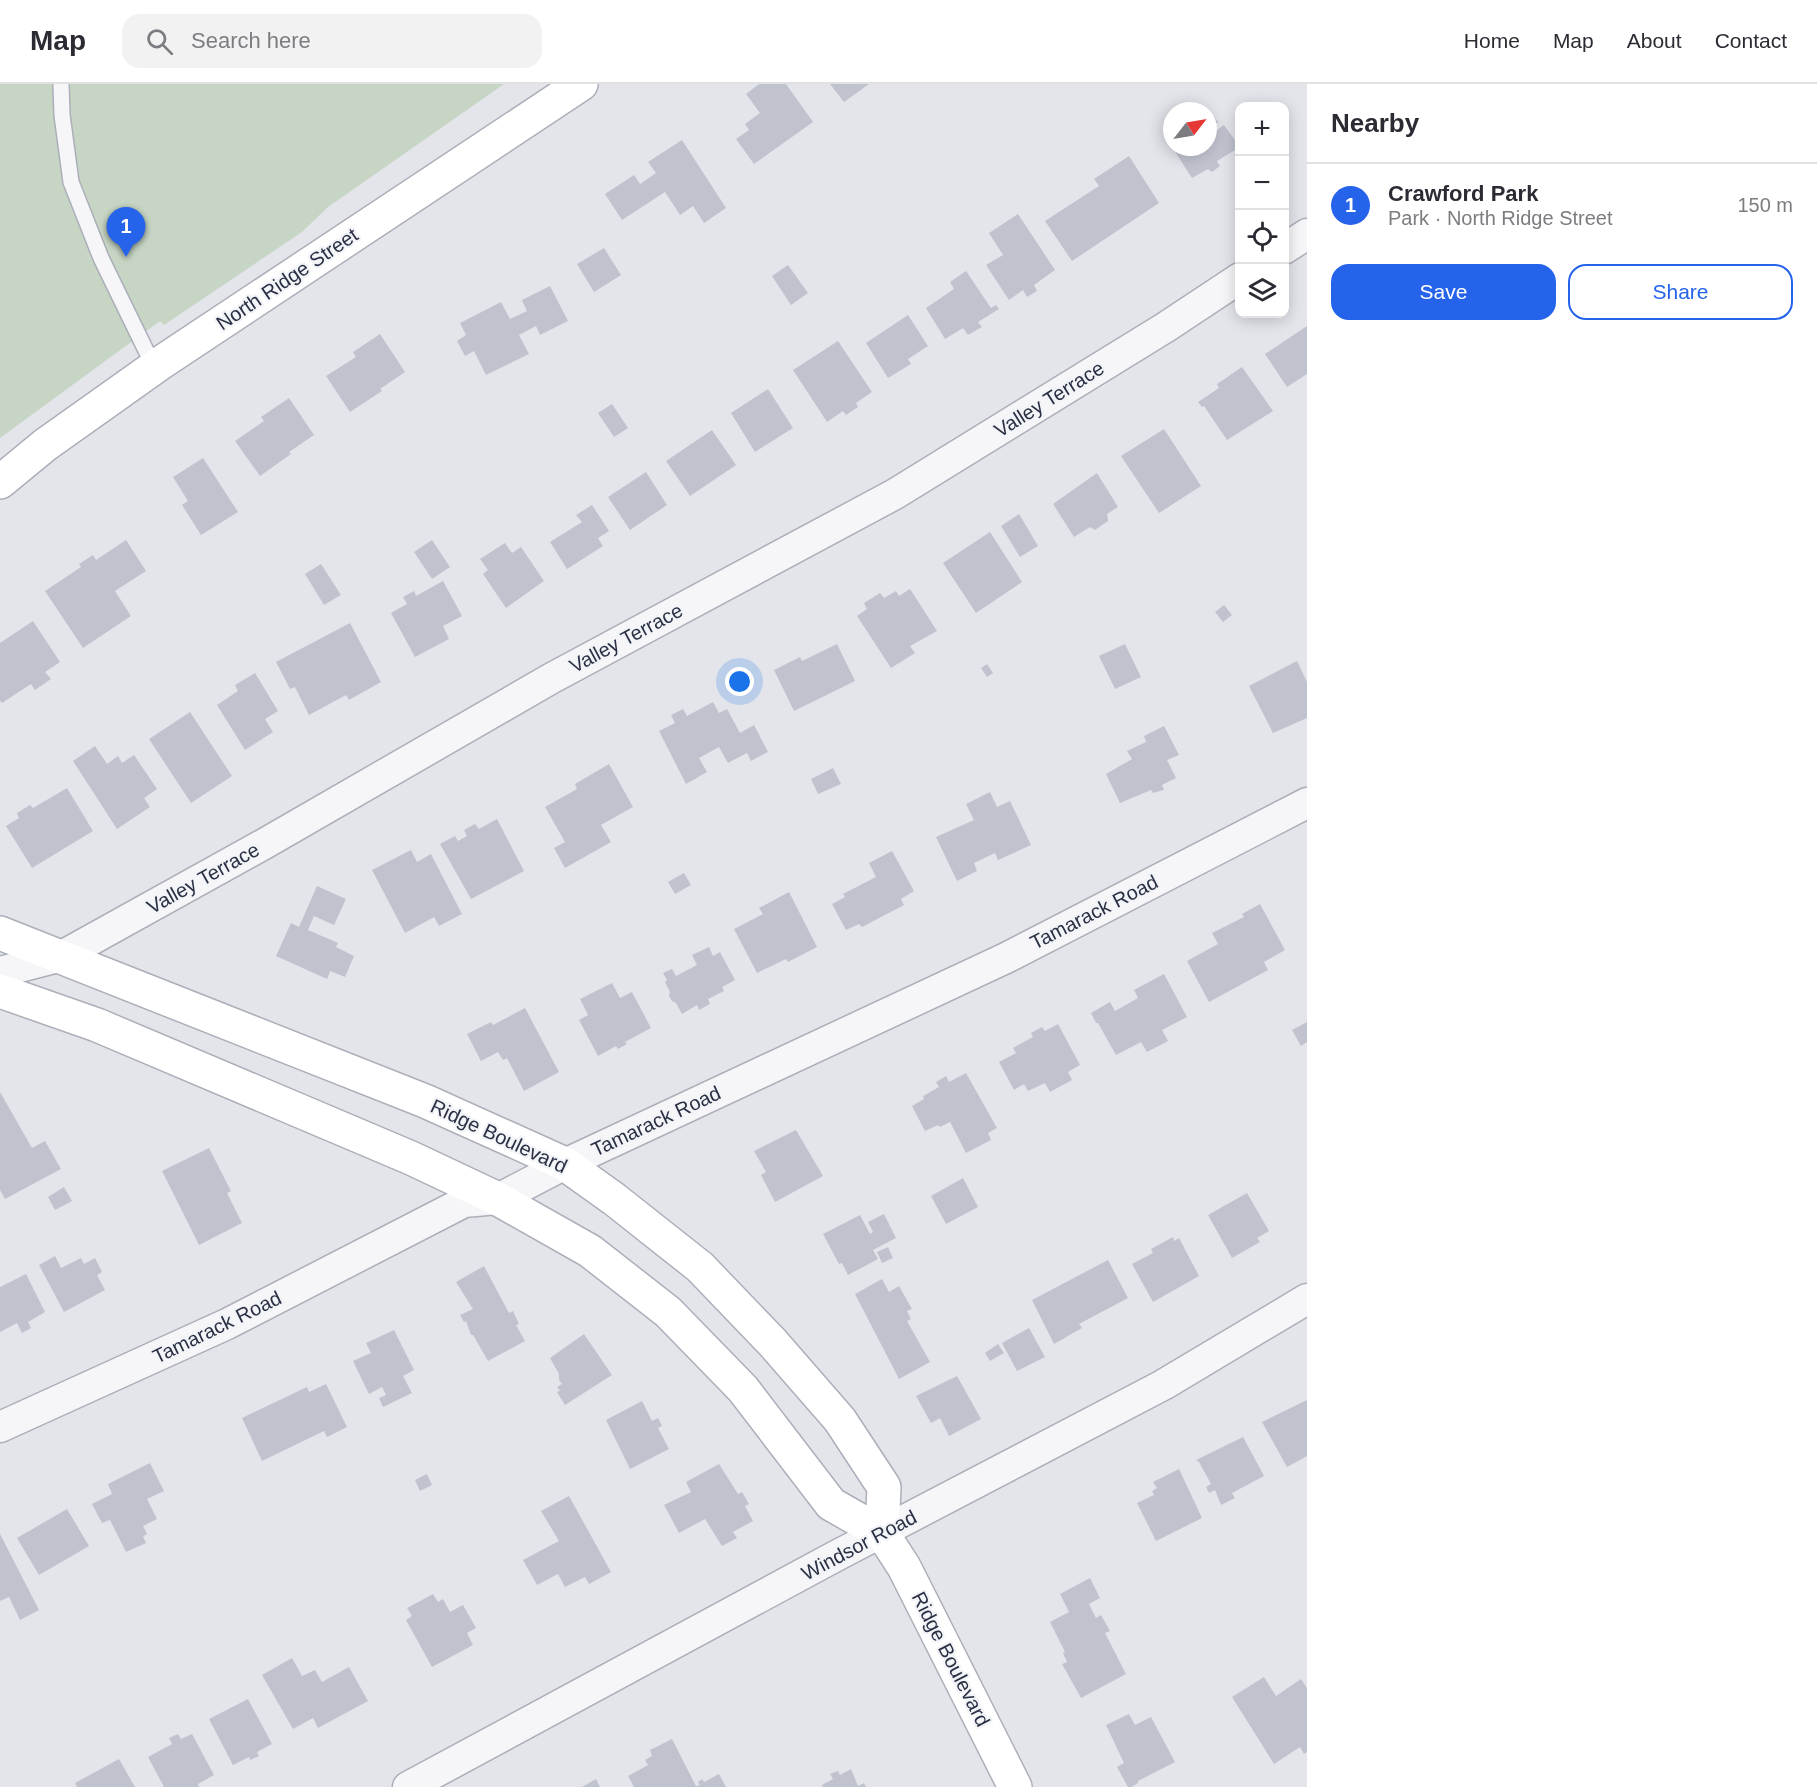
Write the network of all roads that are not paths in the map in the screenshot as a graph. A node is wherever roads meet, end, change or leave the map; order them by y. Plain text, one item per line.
1 (61, 84) edge
2 (581, 84) edge
3 (1307, 234) edge
4 (1289, 246) edge
5 (1235, 281) edge
6 (154, 367) junction
7 (0, 482) edge
8 (1307, 803) edge
9 (0, 933) edge
10 (62, 956) junction
11 (0, 972) edge
12 (0, 990) edge
13 (565, 1164) junction
14 (498, 1198) junction
15 (1307, 1299) edge
16 (0, 1427) edge
17 (882, 1533) junction
18 (408, 1787) edge
19 (1015, 1787) edge

1 - 6 lane
2 - 6 street, North Ridge Street
3 - 4 street
5 - 10 street, Valley Terrace
6 - 7 street, North Ridge Street
8 - 13 street, Tamarack Road
9 - 10 street, Ridge Boulevard
10 - 11 street, Valley Terrace
10 - 13 street, Ridge Boulevard
12 - 14 street, Ridge Boulevard
13 - 14 street, Tamarack Road
13 - 17 street, Ridge Boulevard
14 - 16 street, Tamarack Road
14 - 17 street, Ridge Boulevard
15 - 17 street, Windsor Road
17 - 18 street, Windsor Road
17 - 19 street, Ridge Boulevard

